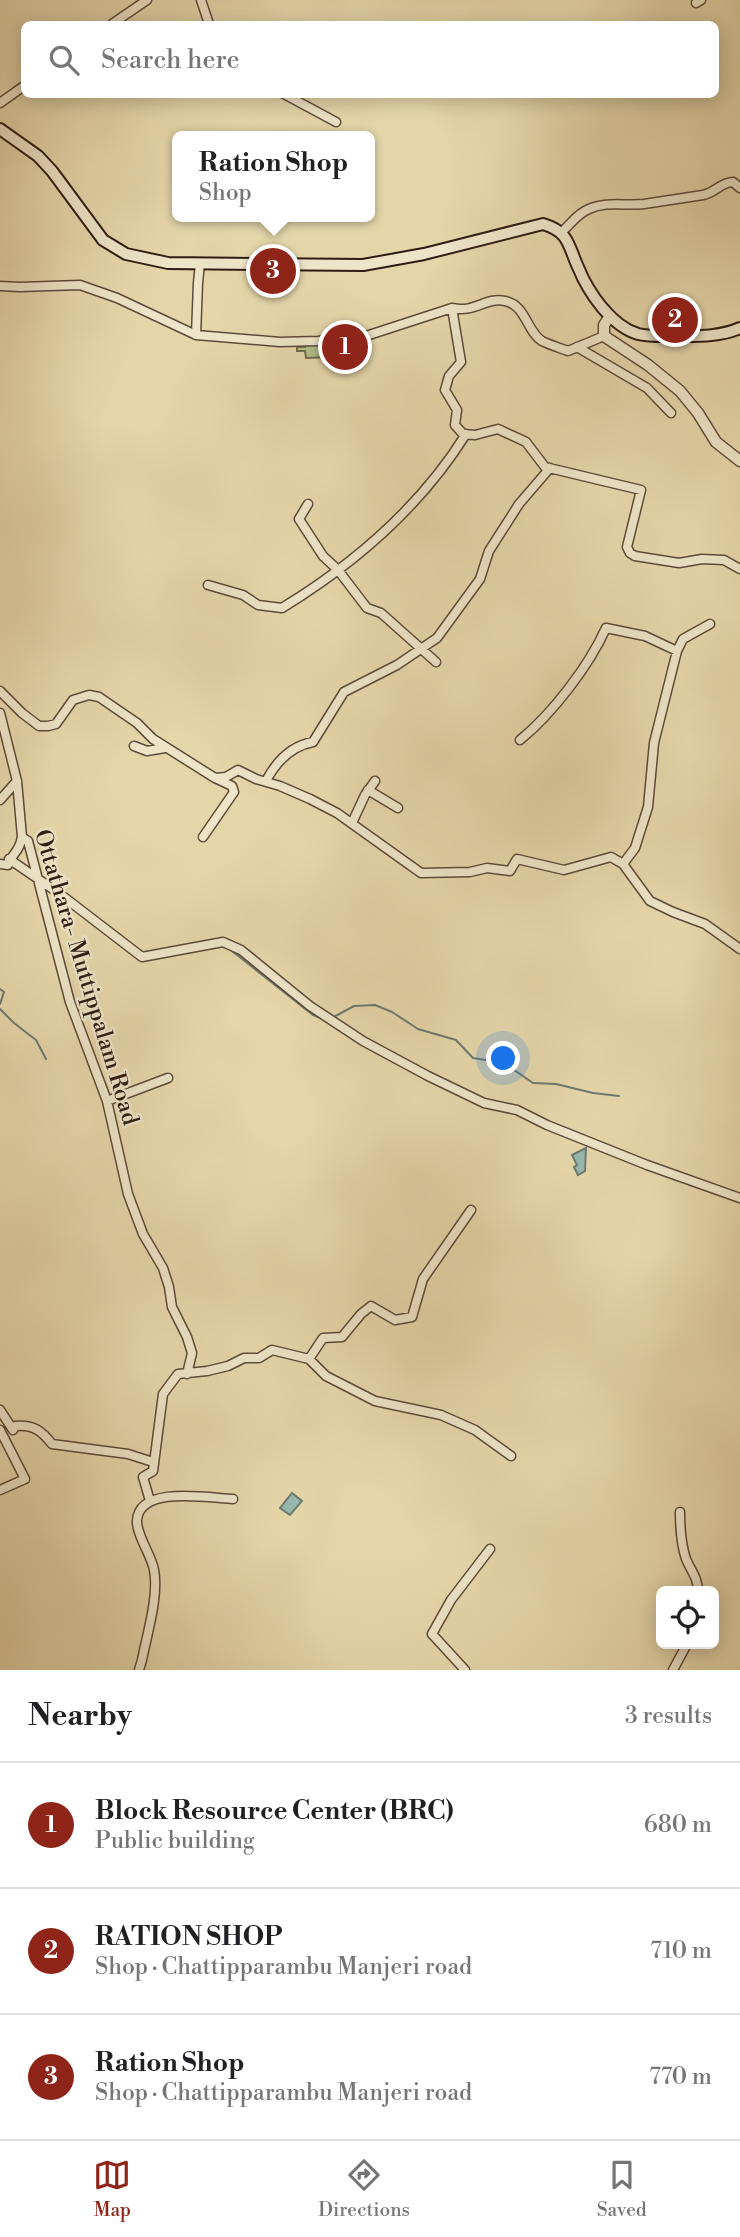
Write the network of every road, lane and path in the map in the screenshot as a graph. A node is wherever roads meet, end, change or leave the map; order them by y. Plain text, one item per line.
1 (147, 0) edge
2 (201, 0) edge
3 (116, 21) edge
4 (208, 21) edge
5 (21, 88) edge
6 (291, 98) edge
7 (0, 103) edge
8 (336, 122) dead end
9 (0, 129) edge
10 (740, 188) edge
11 (560, 233) junction
12 (201, 263) junction
13 (0, 286) edge
14 (452, 308) junction
15 (610, 316) junction
16 (740, 328) edge
17 (196, 335) junction
18 (604, 336) junction
19 (577, 347) junction
20 (671, 413) dead end
21 (466, 434) junction
22 (740, 461) edge
23 (550, 468) junction
24 (308, 504) dead end
25 (740, 569) edge
26 (338, 570) junction
27 (208, 585) dead end
28 (710, 624) dead end
29 (421, 649) junction
30 (677, 651) junction
31 (436, 662) dead end
32 (0, 691) edge
33 (0, 713) edge
34 (520, 740) dead end
35 (134, 746) dead end
36 (166, 748) junction
37 (215, 778) junction
38 (17, 781) junction
39 (266, 781) junction
40 (374, 781) dead end
41 (368, 790) junction
42 (0, 800) edge
43 (398, 808) dead end
44 (352, 823) junction
45 (22, 837) junction
46 (203, 837) dead end
47 (9, 859) junction
48 (0, 864) edge
49 (623, 864) junction
50 (37, 878) junction
51 (740, 949) edge
52 (168, 1078) dead end
53 (107, 1101) junction
54 (740, 1198) edge
55 (471, 1210) dead end
56 (309, 1359) junction
57 (187, 1374) junction
58 (0, 1410) edge
59 (0, 1430) edge
60 (511, 1456) dead end
61 (153, 1462) dead end
62 (0, 1490) edge
63 (233, 1499) dead end
64 (150, 1501) junction
65 (680, 1512) dead end
66 (490, 1549) dead end
67 (698, 1586) edge
68 (684, 1649) edge
69 (139, 1670) edge
70 (466, 1670) edge
71 (673, 1670) edge

1 - 3 street
2 - 4 street
5 - 7 street
6 - 8 street
9 - 12 main road
10 - 11 street
11 - 12 main road
11 - 15 main road
12 - 17 street
13 - 17 street
14 - 17 street
14 - 19 street
14 - 21 street
15 - 16 main road
15 - 18 street
18 - 19 street
18 - 22 street
19 - 20 street
21 - 23 street
21 - 26 street
23 - 25 street
23 - 29 street
24 - 26 street
26 - 27 street
26 - 29 street
28 - 30 street
29 - 31 street
29 - 39 street
30 - 34 street
30 - 49 street
32 - 36 street
33 - 38 street, Ottathara- Muttippalam Road
35 - 36 street
36 - 37 street
37 - 39 street
37 - 46 street
38 - 42 street
38 - 45 street, Ottathara- Muttippalam Road
39 - 44 street
40 - 41 street
41 - 43 street
41 - 44 street
44 - 49 street
45 - 47 street
45 - 50 street, Ottathara- Muttippalam Road
47 - 48 street
47 - 50 street
49 - 51 street
50 - 53 street, Ottathara- Muttippalam Road
50 - 54 street
52 - 53 street
53 - 57 street, Ottathara- Muttippalam Road
55 - 56 street
56 - 57 street
56 - 60 street
57 - 64 street
58 - 61 street
59 - 62 street
63 - 64 street
64 - 69 street
65 - 67 street
66 - 70 street
68 - 71 street

